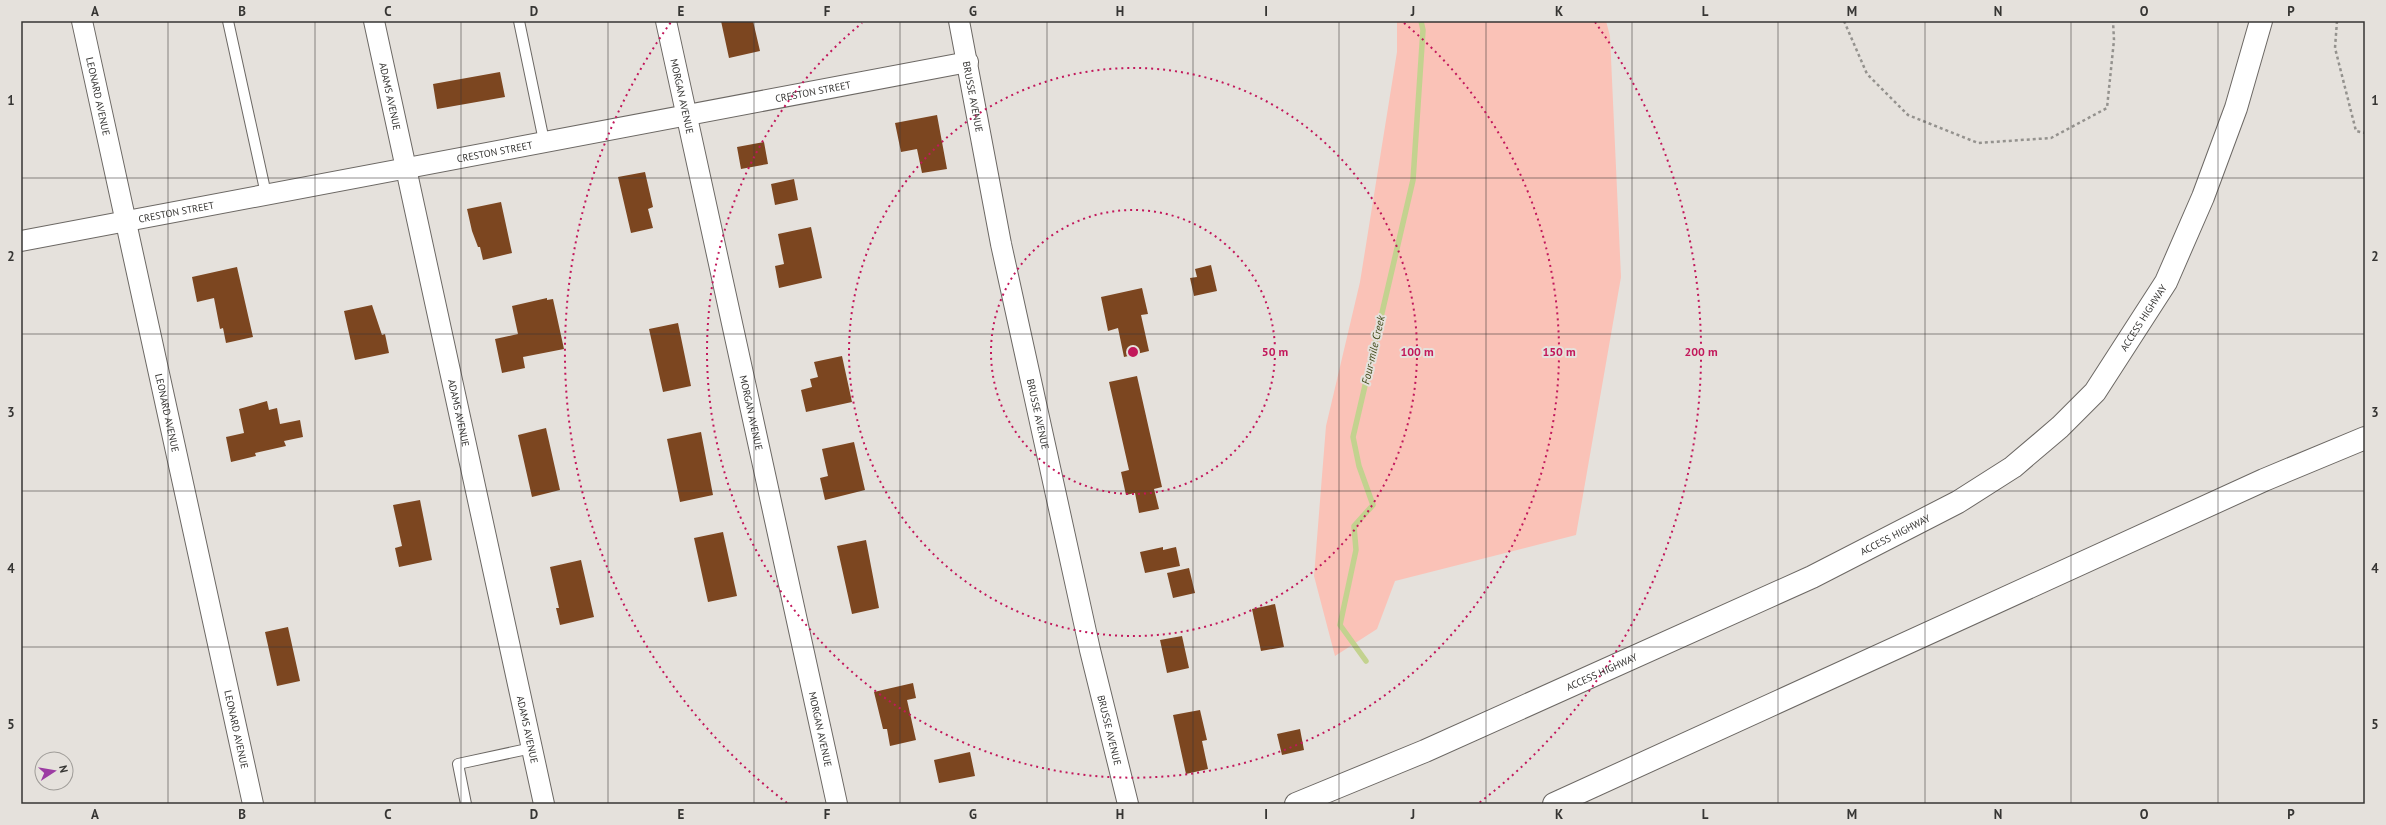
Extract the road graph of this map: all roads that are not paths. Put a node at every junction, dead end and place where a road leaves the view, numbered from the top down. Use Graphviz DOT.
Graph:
graph roads {
  1 [pos="82,21"];
  2 [pos="228,21"];
  3 [pos="374,21"];
  4 [pos="519,21"];
  5 [pos="666,21"];
  6 [pos="959,21"];
  7 [pos="2261,21"];
  8 [pos="968,62"];
  9 [pos="686,114"];
  10 [pos="544,141"];
  11 [pos="406,167"];
  12 [pos="266,194"];
  13 [pos="125,221"];
  14 [pos="21,241"];
  15 [pos="2365,427"];
  16 [pos="2365,438"];
  17 [pos="2264,480"];
  18 [pos="532,748"];
  19 [pos="253,804"];
  20 [pos="466,804"];
  21 [pos="544,804"];
  22 [pos="837,804"];
  23 [pos="1128,804"];
  24 [pos="1296,804"];
  25 [pos="1554,804"];
  1 -- 13 [label="street, LEONARD AVENUE"];
  2 -- 12 [label="lane"];
  3 -- 11 [label="street, ADAMS AVENUE"];
  4 -- 10 [label="lane"];
  5 -- 9 [label="street, MORGAN AVENUE"];
  6 -- 8 [label="street, BRUSSE AVENUE"];
  7 -- 24 [label="main road, ACCESS HIGHWAY"];
  8 -- 9 [label="street, CRESTON STREET"];
  8 -- 23 [label="street, BRUSSE AVENUE"];
  9 -- 10 [label="street, CRESTON STREET"];
  9 -- 22 [label="street, MORGAN AVENUE"];
  10 -- 11 [label="street, CRESTON STREET"];
  11 -- 12 [label="street, CRESTON STREET"];
  11 -- 18 [label="street, ADAMS AVENUE"];
  12 -- 13 [label="street, CRESTON STREET"];
  13 -- 14 [label="street, CRESTON STREET"];
  13 -- 19 [label="street, LEONARD AVENUE"];
  15 -- 17 [label="main road"];
  16 -- 17 [label="main road"];
  17 -- 25 [label="main road"];
  18 -- 20 [label="lane"];
  18 -- 21 [label="street, ADAMS AVENUE"];
}
